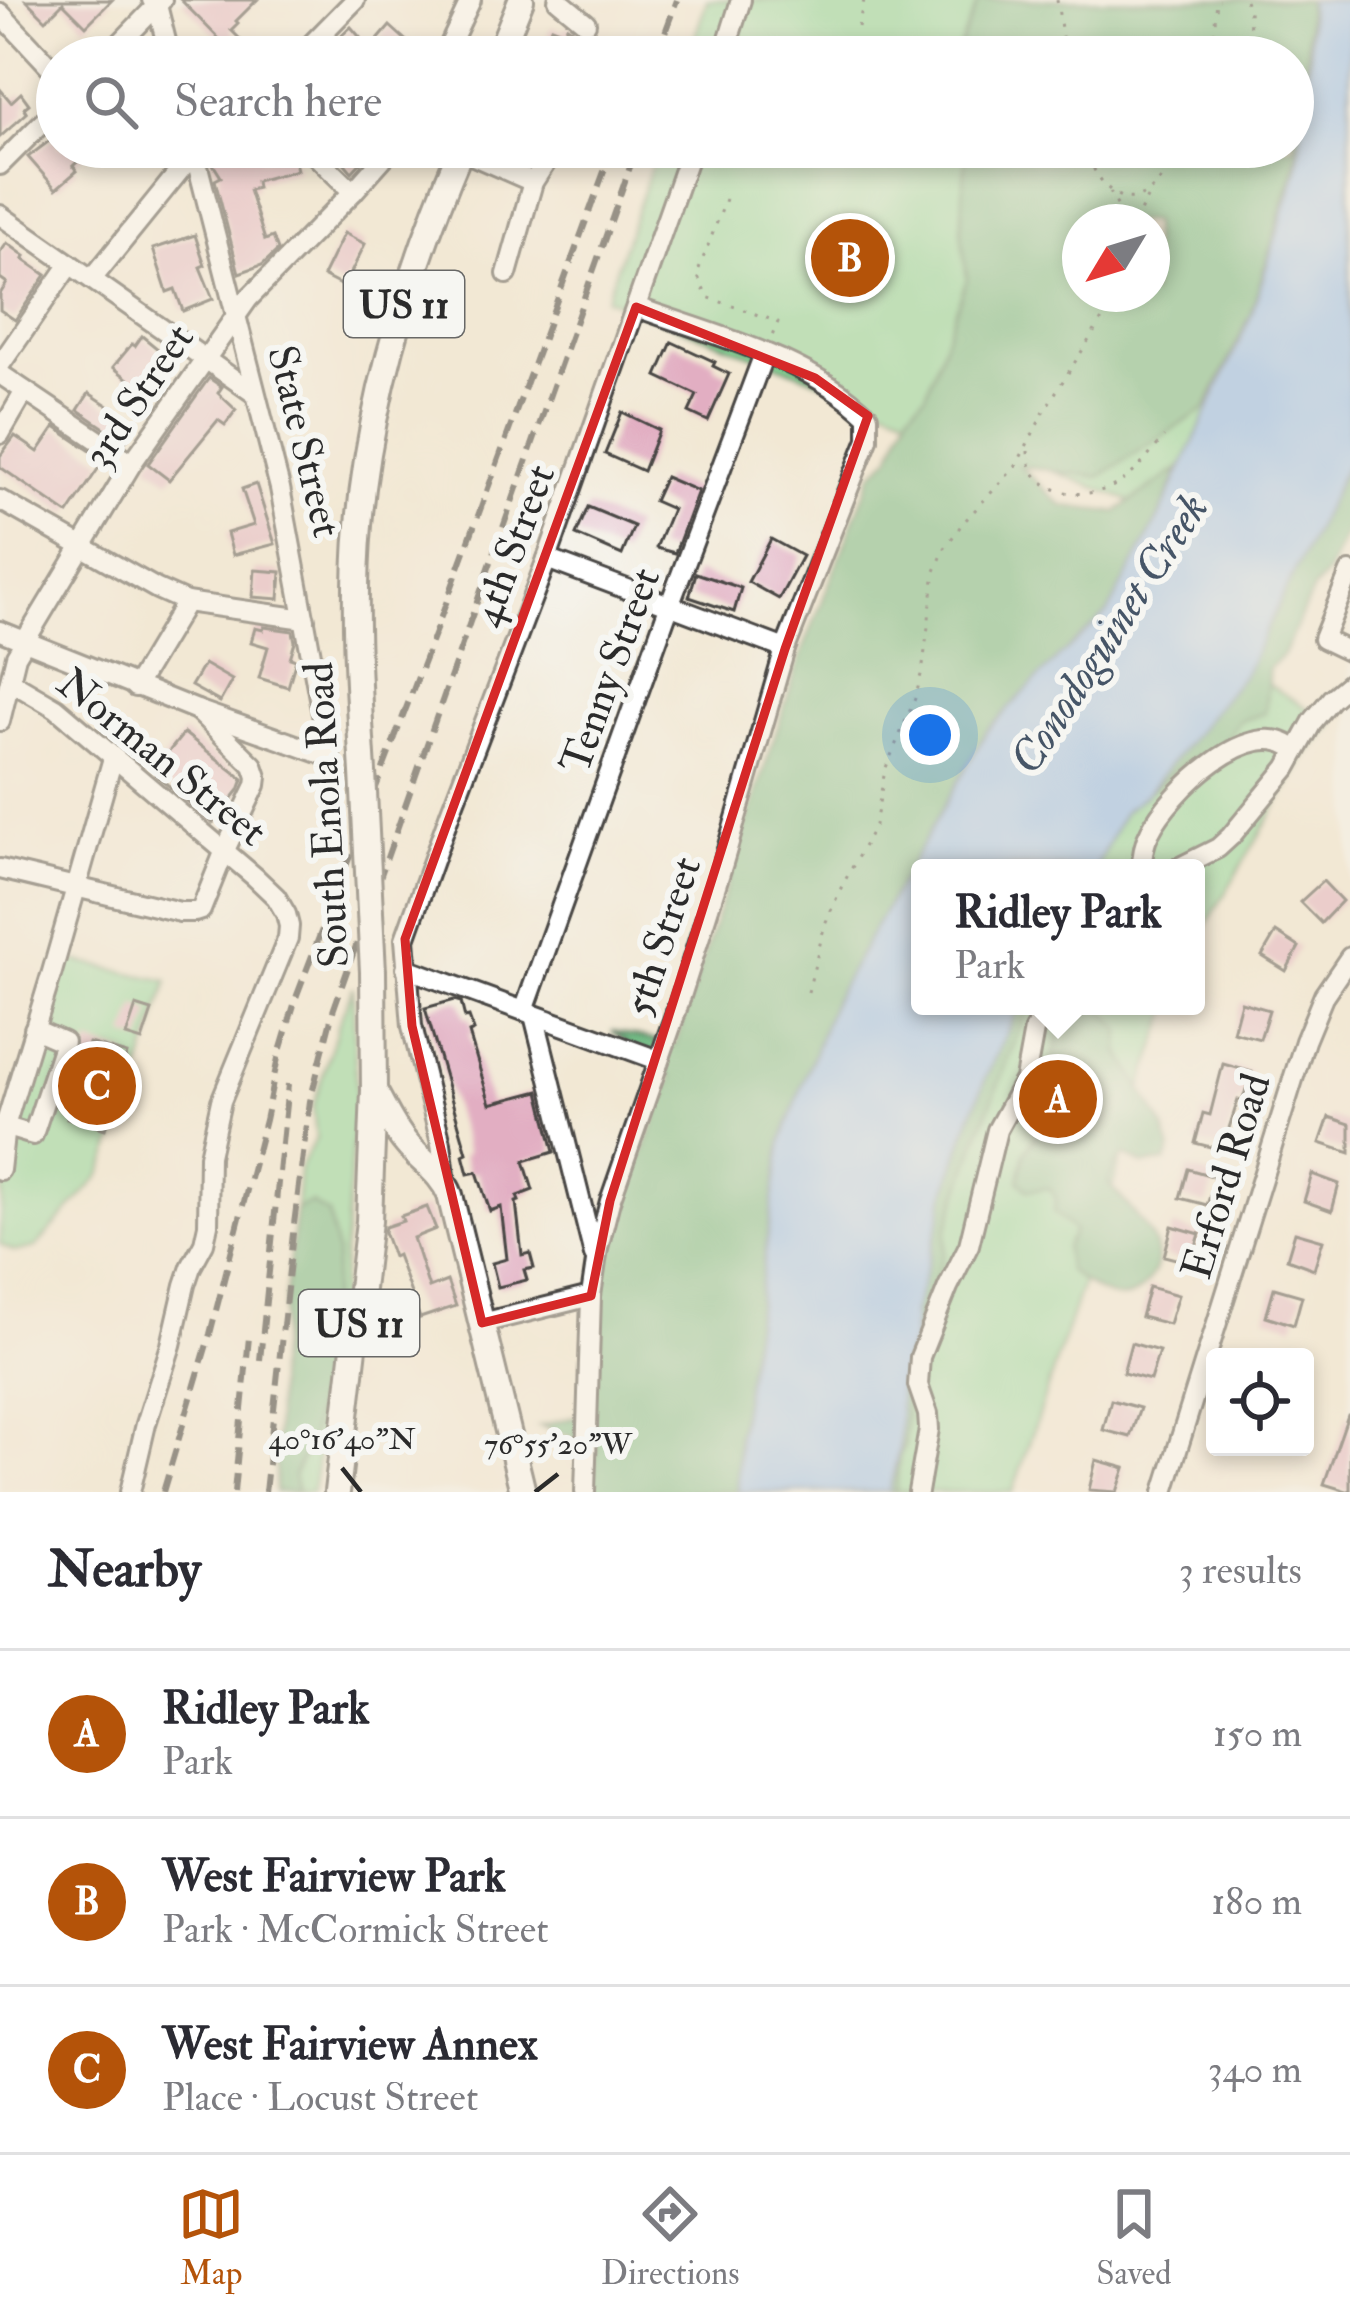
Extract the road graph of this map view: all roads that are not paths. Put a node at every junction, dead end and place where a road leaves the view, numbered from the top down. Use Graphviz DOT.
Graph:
graph roads {
  1 [pos="355,0"];
  2 [pos="471,0"];
  3 [pos="532,0"];
  4 [pos="558,0"];
  5 [pos="741,0"];
  6 [pos="157,2"];
  7 [pos="517,10"];
  8 [pos="0,13"];
  9 [pos="586,23"];
  10 [pos="126,36"];
  11 [pos="165,36"];
  12 [pos="320,36"];
  13 [pos="453,36"];
  14 [pos="730,36"];
  15 [pos="36,52"];
  16 [pos="36,129"];
  17 [pos="0,165"];
  18 [pos="180,168"];
  19 [pos="198,168"];
  20 [pos="329,168"];
  21 [pos="374,168"];
  22 [pos="452,168"];
  23 [pos="503,168"];
  24 [pos="542,168"];
  25 [pos="685,168"];
  26 [pos="533,182"];
  27 [pos="353,192"];
  28 [pos="0,215"];
  29 [pos="70,264"];
  30 [pos="506,274"];
  31 [pos="92,279"];
  32 [pos="636,307"];
  33 [pos="235,315"];
  34 [pos="764,354"];
  35 [pos="205,358"];
  36 [pos="0,370"];
  37 [pos="25,391"];
  38 [pos="255,394"];
  39 [pos="0,434"];
  40 [pos="132,463"];
  41 [pos="0,500"];
  42 [pos="81,546"];
  43 [pos="548,559"];
  44 [pos="1350,572"];
  45 [pos="186,602"];
  46 [pos="670,604"];
  47 [pos="304,619"];
  48 [pos="0,631"];
  49 [pos="26,640"];
  50 [pos="785,649"];
  51 [pos="1350,652"];
  52 [pos="10,681"];
  53 [pos="1350,683"];
  54 [pos="135,687"];
  55 [pos="196,710"];
  56 [pos="0,721"];
  57 [pos="1296,751"];
  58 [pos="112,758"];
  59 [pos="225,850"];
  60 [pos="1142,859"];
  61 [pos="1196,859"];
  62 [pos="0,868"];
  63 [pos="76,886"];
  64 [pos="1350,957"];
  65 [pos="406,968"];
  66 [pos="529,1013"];
  67 [pos="1043,1015"];
  68 [pos="34,1029"];
  69 [pos="658,1060"];
  70 [pos="374,1090"];
  71 [pos="2,1125"];
  72 [pos="373,1152"];
  73 [pos="0,1170"];
  74 [pos="438,1176"];
  75 [pos="595,1260"];
  76 [pos="591,1296"];
  77 [pos="482,1323"];
  78 [pos="130,1492"];
  79 [pos="337,1492"];
  80 [pos="523,1492"];
  81 [pos="585,1492"];
  82 [pos="918,1492"];
  83 [pos="1163,1492"];
  1 -- 12 [label="street"];
  2 -- 13 [label="street"];
  3 -- 7 [label="main road"];
  4 -- 9 [label="street"];
  5 -- 14 [label="street"];
  6 -- 10 [label="street"];
  6 -- 11 [label="street"];
  8 -- 15 [label="street"];
  16 -- 17 [label="street"];
  18 -- 31 [label="street"];
  19 -- 33 [label="street, State Street"];
  20 -- 27 [label="street"];
  21 -- 27 [label="street, 3rd Street"];
  22 -- 70 [label="main road, South Enola Road / US 11, bridge"];
  23 -- 26 [label="street"];
  24 -- 26 [label="street"];
  25 -- 32 [label="street, 4th Street"];
  26 -- 30 [label="street"];
  27 -- 33 [label="street, 3rd Street"];
  28 -- 29 [label="street"];
  29 -- 31 [label="street"];
  29 -- 36 [label="street"];
  31 -- 35 [label="street"];
  32 -- 34 [label="street"];
  32 -- 43 [label="street, 4th Street"];
  33 -- 35 [label="street, 3rd Street"];
  33 -- 38 [label="street, State Street"];
  34 -- 46 [label="street, Tenny Street"];
  34 -- 50 [label="street, 5th Street"];
  35 -- 38 [label="street"];
  35 -- 40 [label="street, 3rd Street"];
  36 -- 37 [label="street"];
  37 -- 39 [label="street"];
  37 -- 40 [label="street"];
  38 -- 47 [label="street, State Street"];
  40 -- 42 [label="street, 3rd Street"];
  41 -- 42 [label="street"];
  42 -- 45 [label="street"];
  42 -- 49 [label="street, 3rd Street"];
  43 -- 46 [label="street"];
  43 -- 65 [label="street, 4th Street"];
  44 -- 51 [label="street"];
  45 -- 47 [label="street"];
  45 -- 54 [label="street"];
  46 -- 50 [label="street"];
  46 -- 66 [label="street, Tenny Street"];
  47 -- 55 [label="street, State Street"];
  48 -- 49 [label="street"];
  49 -- 52 [label="street, 3rd Street"];
  49 -- 54 [label="street"];
  50 -- 69 [label="street, 5th Street"];
  52 -- 56 [label="street, 3rd Street"];
  52 -- 58 [label="street, Norman Street"];
  53 -- 57 [label="street"];
  54 -- 55 [label="street"];
  55 -- 59 [label="street"];
  57 -- 60 [label="street"];
  57 -- 61 [label="street"];
  58 -- 59 [label="street, Norman Street"];
  58 -- 63 [label="street"];
  59 -- 63 [label="street"];
  59 -- 78 [label="street, Norman Street"];
  62 -- 63 [label="street"];
  63 -- 68 [label="street"];
  64 -- 83 [label="street, Erford Road"];
  65 -- 66 [label="street"];
  65 -- 74 [label="street"];
  66 -- 69 [label="street"];
  66 -- 75 [label="street"];
  67 -- 82 [label="street"];
  68 -- 71 [label="street"];
  68 -- 71 [label="street"];
  69 -- 75 [label="street, 5th Street"];
  70 -- 72 [label="main road, South Enola Road / US 11"];
  70 -- 74 [label="main road"];
  71 -- 73 [label="street"];
  72 -- 74 [label="main road"];
  72 -- 79 [label="main road, South Enola Road / US 11"];
  74 -- 77 [label="main road"];
  75 -- 76 [label="street, 5th Street"];
  76 -- 77 [label="street"];
  76 -- 81 [label="street, 5th Street"];
  77 -- 80 [label="main road"];
}
